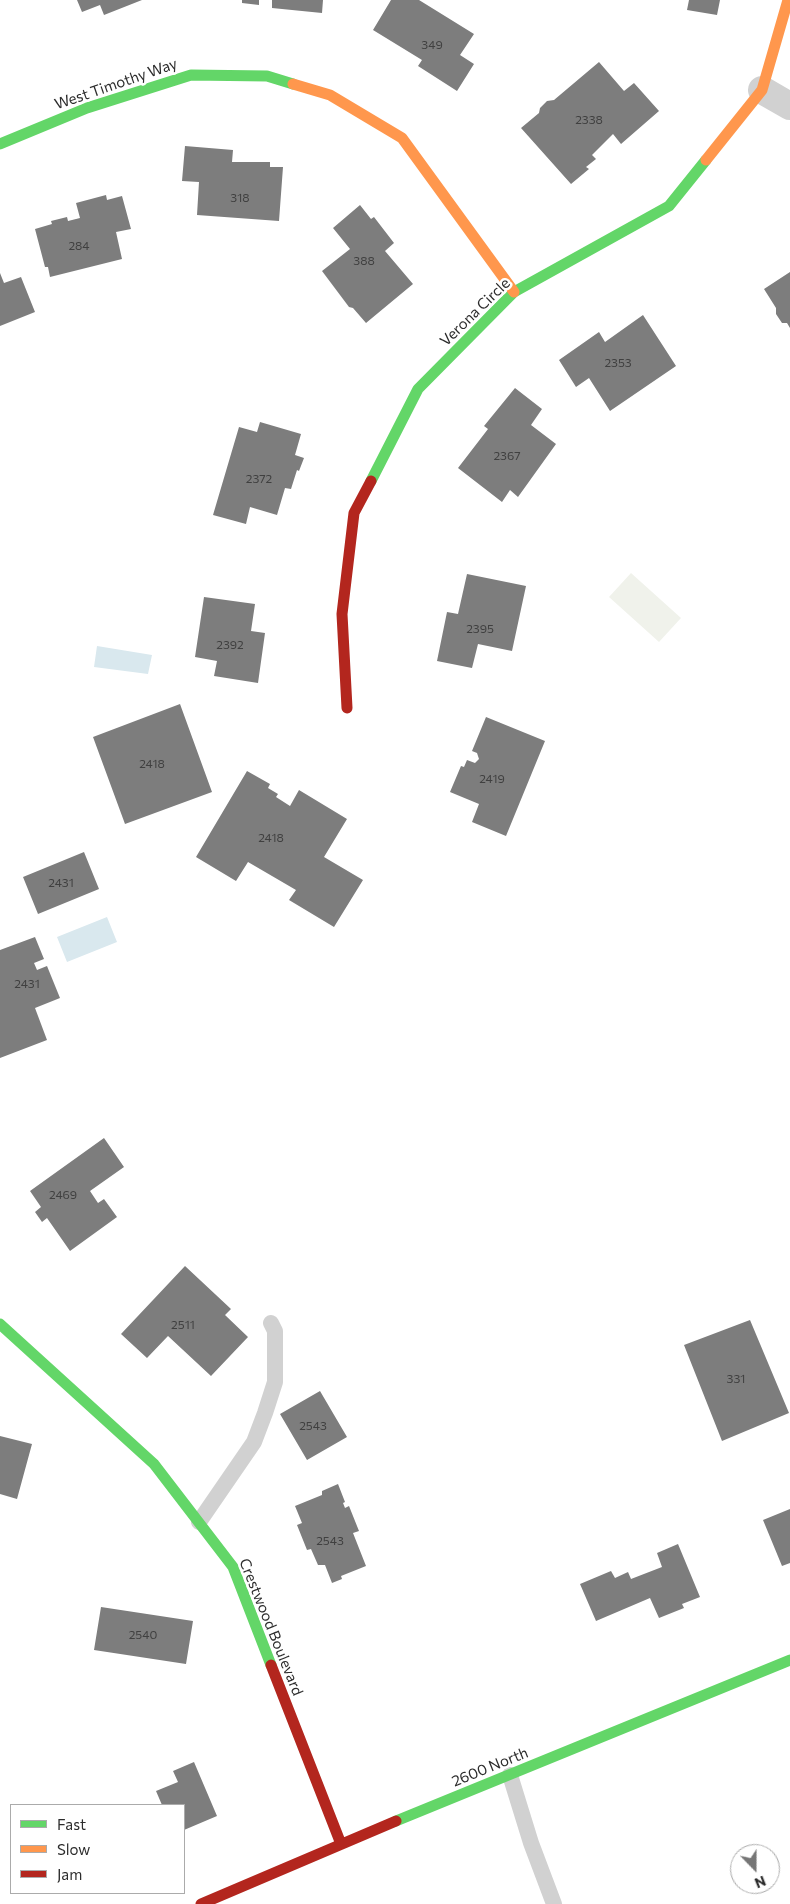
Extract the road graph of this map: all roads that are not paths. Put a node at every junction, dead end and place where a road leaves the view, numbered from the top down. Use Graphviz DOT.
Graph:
graph roads {
  1 [pos="788,0"];
  2 [pos="762,90"];
  3 [pos="790,106"];
  4 [pos="0,144"];
  5 [pos="514,292"];
  6 [pos="347,708"];
  7 [pos="271,1323"];
  8 [pos="0,1324"];
  9 [pos="199,1522"];
  10 [pos="790,1660"];
  11 [pos="510,1775"];
  12 [pos="341,1844"];
  13 [pos="201,1904"];
  14 [pos="554,1904"];
  1 -- 2 [label="street, Verona Circle"];
  2 -- 3 [label="street"];
  2 -- 5 [label="street, Verona Circle"];
  4 -- 5 [label="street, West Timothy Way"];
  5 -- 6 [label="street, Verona Circle"];
  7 -- 9 [label="lane"];
  8 -- 9 [label="street, Crestwood Boulevard"];
  9 -- 12 [label="street, Crestwood Boulevard"];
  10 -- 11 [label="street, 2600 North"];
  11 -- 12 [label="street, 2600 North"];
  11 -- 14 [label="lane"];
  12 -- 13 [label="street, 2600 North"];
}
